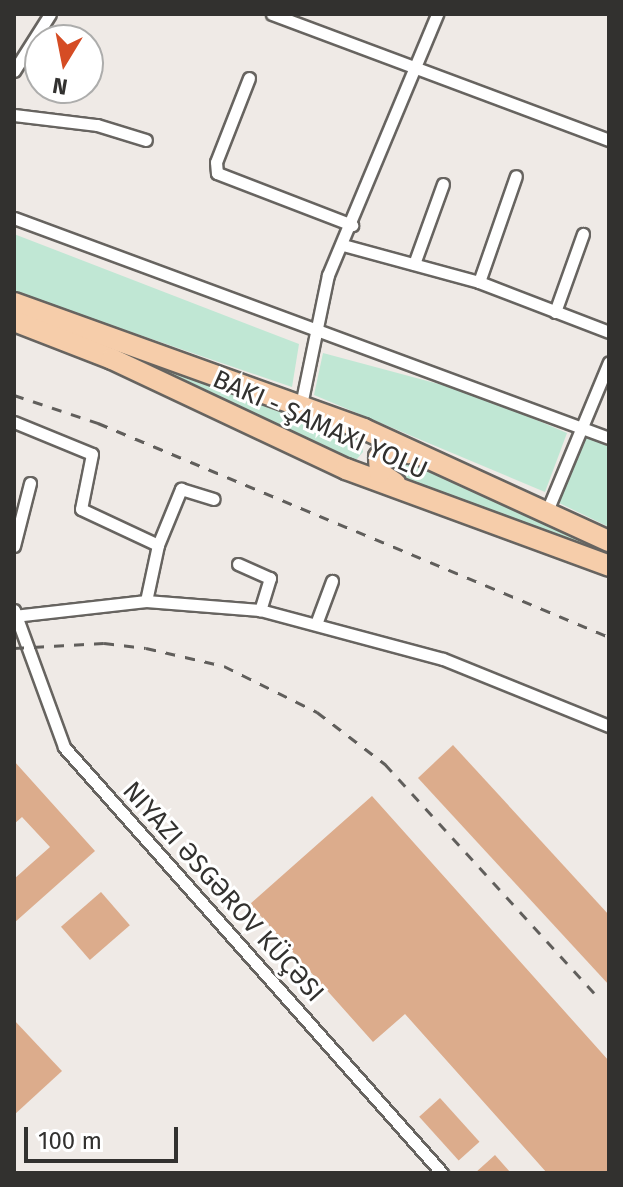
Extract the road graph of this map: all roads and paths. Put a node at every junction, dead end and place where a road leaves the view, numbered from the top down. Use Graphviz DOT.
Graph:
graph roads {
  1 [pos="50,14"];
  2 [pos="272,14"];
  3 [pos="437,14"];
  4 [pos="415,68"];
  5 [pos="14,71"];
  6 [pos="249,78"];
  7 [pos="14,115"];
  8 [pos="146,140"];
  9 [pos="609,140"];
  10 [pos="516,176"];
  11 [pos="443,184"];
  12 [pos="14,218"];
  13 [pos="352,225"];
  14 [pos="583,234"];
  15 [pos="343,245"];
  16 [pos="414,264"];
  17 [pos="479,282"];
  18 [pos="14,303"];
  19 [pos="555,312"];
  20 [pos="14,321"];
  21 [pos="314,332"];
  22 [pos="609,332"];
  23 [pos="609,362"];
  24 [pos="309,408"];
  25 [pos="14,422"];
  26 [pos="581,428"];
  27 [pos="609,438"];
  28 [pos="303,449"];
  29 [pos="461,471"];
  30 [pos="30,483"];
  31 [pos="213,499"];
  32 [pos="443,506"];
  33 [pos="547,511"];
  34 [pos="609,541"];
  35 [pos="158,545"];
  36 [pos="14,546"];
  37 [pos="238,564"];
  38 [pos="609,566"];
  39 [pos="332,581"];
  40 [pos="146,601"];
  41 [pos="260,610"];
  42 [pos="15,614"];
  43 [pos="316,624"];
  44 [pos="609,726"];
  45 [pos="442,1173"];
  1 -- 5 [label="street"];
  2 -- 4 [label="street"];
  3 -- 4 [label="street"];
  4 -- 9 [label="street"];
  4 -- 13 [label="street"];
  6 -- 13 [label="street"];
  7 -- 8 [label="street"];
  10 -- 17 [label="street"];
  11 -- 16 [label="street"];
  12 -- 21 [label="street"];
  13 -- 15 [label="street"];
  14 -- 19 [label="street"];
  15 -- 16 [label="street"];
  15 -- 21 [label="street"];
  16 -- 17 [label="street"];
  17 -- 19 [label="street"];
  18 -- 24 [label="highway"];
  19 -- 22 [label="street"];
  20 -- 28 [label="highway"];
  21 -- 24 [label="street"];
  21 -- 26 [label="street"];
  23 -- 26 [label="street"];
  24 -- 28 [label="highway"];
  24 -- 29 [label="highway"];
  25 -- 35 [label="street"];
  26 -- 27 [label="street"];
  26 -- 33 [label="street"];
  28 -- 32 [label="highway"];
  29 -- 32 [label="highway"];
  29 -- 33 [label="highway"];
  30 -- 36 [label="street"];
  31 -- 35 [label="street"];
  32 -- 38 [label="highway"];
  33 -- 34 [label="highway"];
  35 -- 40 [label="street"];
  37 -- 41 [label="street"];
  39 -- 43 [label="street"];
  40 -- 41 [label="street"];
  40 -- 42 [label="street"];
  41 -- 43 [label="street"];
  42 -- 45 [label="street, NIYAZI ƏSGƏROV KÜÇƏSI"];
  43 -- 44 [label="street"];
}
